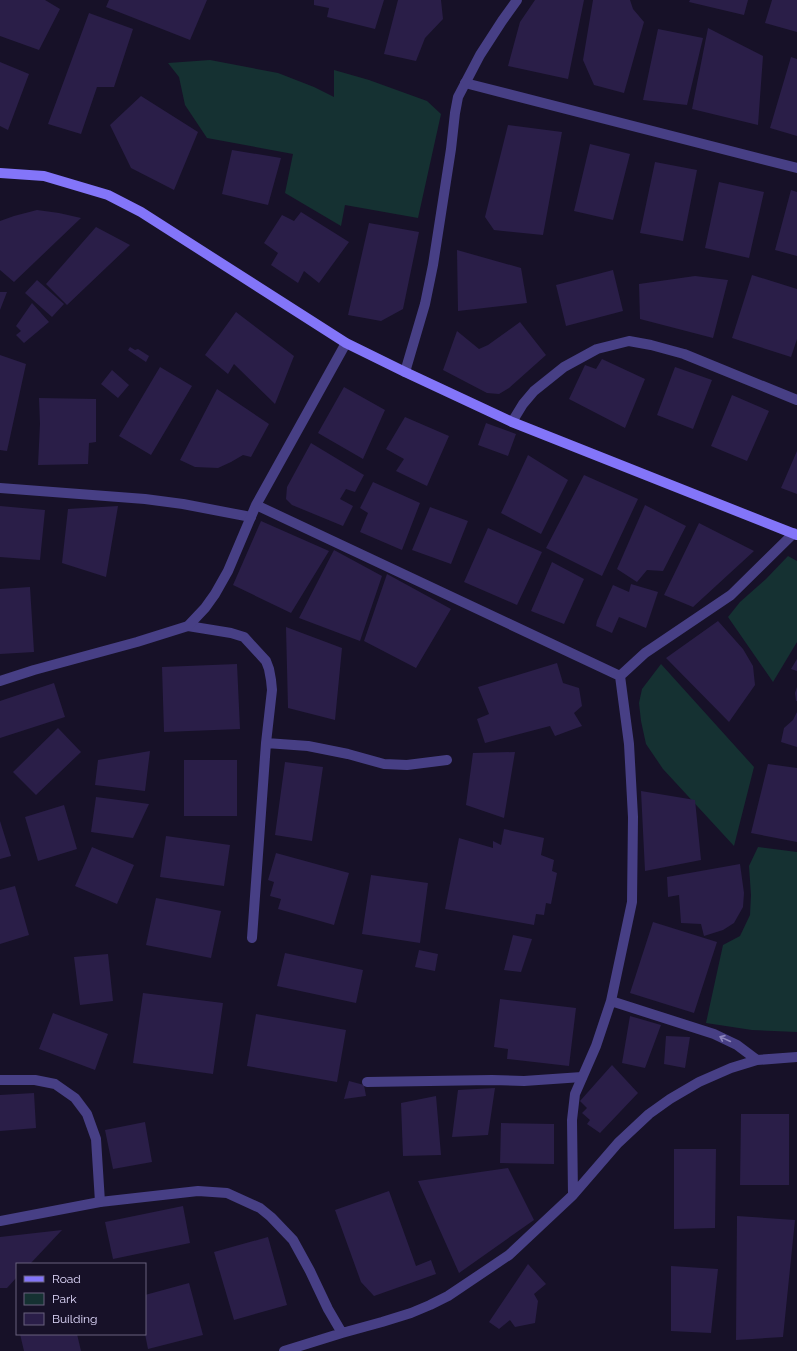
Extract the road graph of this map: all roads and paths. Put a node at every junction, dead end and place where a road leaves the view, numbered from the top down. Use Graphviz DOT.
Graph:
graph roads {
  1 [pos="517,0"];
  2 [pos="465,83"];
  3 [pos="797,168"];
  4 [pos="0,173"];
  5 [pos="346,343"];
  6 [pos="405,372"];
  7 [pos="797,400"];
  8 [pos="512,422"];
  9 [pos="0,488"];
  10 [pos="256,505"];
  11 [pos="251,517"];
  12 [pos="796,534"];
  13 [pos="188,626"];
  14 [pos="620,676"];
  15 [pos="0,681"];
  16 [pos="266,743"];
  17 [pos="448,760"];
  18 [pos="252,938"];
  19 [pos="611,1001"];
  20 [pos="797,1057"];
  21 [pos="757,1060"];
  22 [pos="582,1077"];
  23 [pos="0,1080"];
  24 [pos="367,1082"];
  25 [pos="573,1195"];
  26 [pos="100,1202"];
  27 [pos="0,1221"];
  28 [pos="342,1332"];
  29 [pos="284,1351"];
  1 -- 2 [label="street"];
  2 -- 3 [label="street"];
  2 -- 6 [label="street"];
  4 -- 5 [label="main road"];
  5 -- 6 [label="main road"];
  5 -- 10 [label="street"];
  6 -- 8 [label="main road"];
  7 -- 8 [label="street"];
  8 -- 12 [label="main road"];
  9 -- 11 [label="street"];
  10 -- 11 [label="street"];
  10 -- 14 [label="street"];
  11 -- 13 [label="street"];
  12 -- 14 [label="street"];
  13 -- 15 [label="street"];
  13 -- 16 [label="street"];
  14 -- 19 [label="street"];
  16 -- 17 [label="street"];
  16 -- 18 [label="street"];
  21 -- 19 [label="street, one-way"];
  19 -- 22 [label="street"];
  20 -- 21 [label="street"];
  21 -- 25 [label="street"];
  22 -- 24 [label="street"];
  22 -- 25 [label="street"];
  23 -- 26 [label="street"];
  25 -- 28 [label="street"];
  26 -- 27 [label="street"];
  26 -- 28 [label="street"];
  28 -- 29 [label="street"];
}
